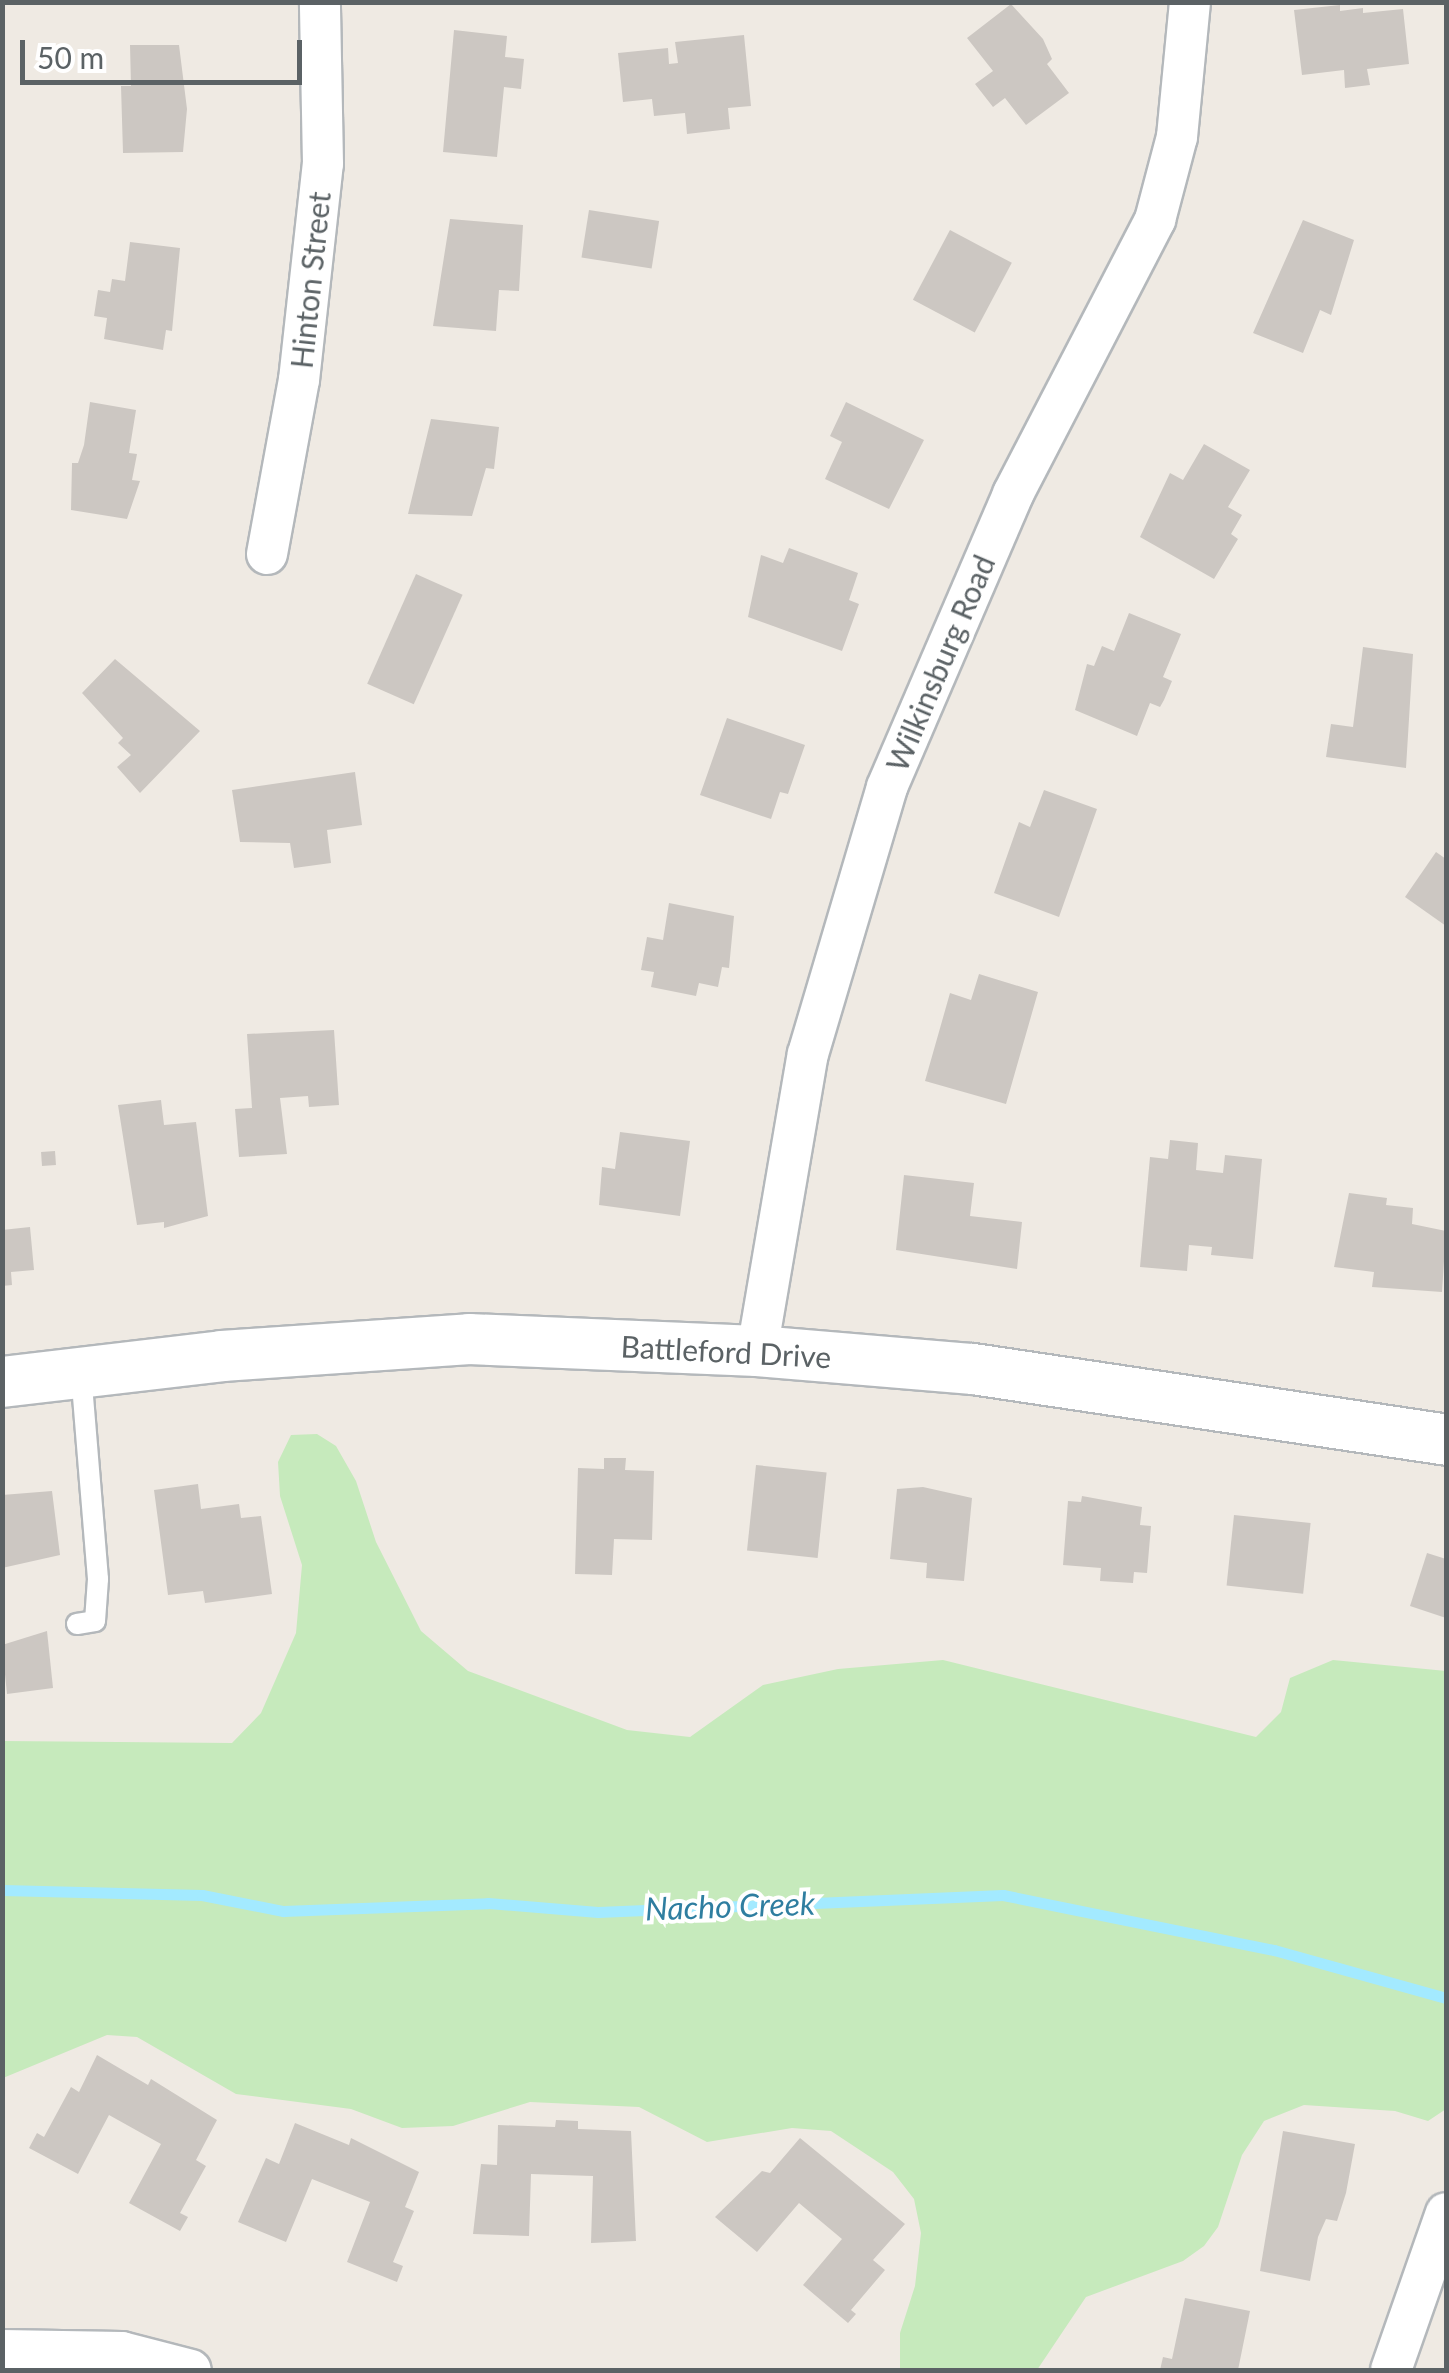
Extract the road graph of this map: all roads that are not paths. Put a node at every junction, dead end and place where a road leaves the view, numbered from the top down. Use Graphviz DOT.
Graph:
graph roads {
  1 [pos="320,2"];
  2 [pos="1190,2"];
  3 [pos="267,554"];
  4 [pos="757,1350"];
  5 [pos="81,1373"];
  6 [pos="2,1382"];
  7 [pos="1446,1440"];
  8 [pos="76,1624"];
  9 [pos="1446,2214"];
  10 [pos="2,2350"];
  11 [pos="191,2370"];
  12 [pos="1391,2370"];
  1 -- 3 [label="street, Hinton Street"];
  2 -- 4 [label="street, Wilkinsburg Road"];
  4 -- 5 [label="street, Battleford Drive"];
  4 -- 7 [label="street, Battleford Drive"];
  5 -- 6 [label="street, Battleford Drive"];
  5 -- 8 [label="lane"];
  9 -- 12 [label="street"];
  10 -- 11 [label="street"];
}
